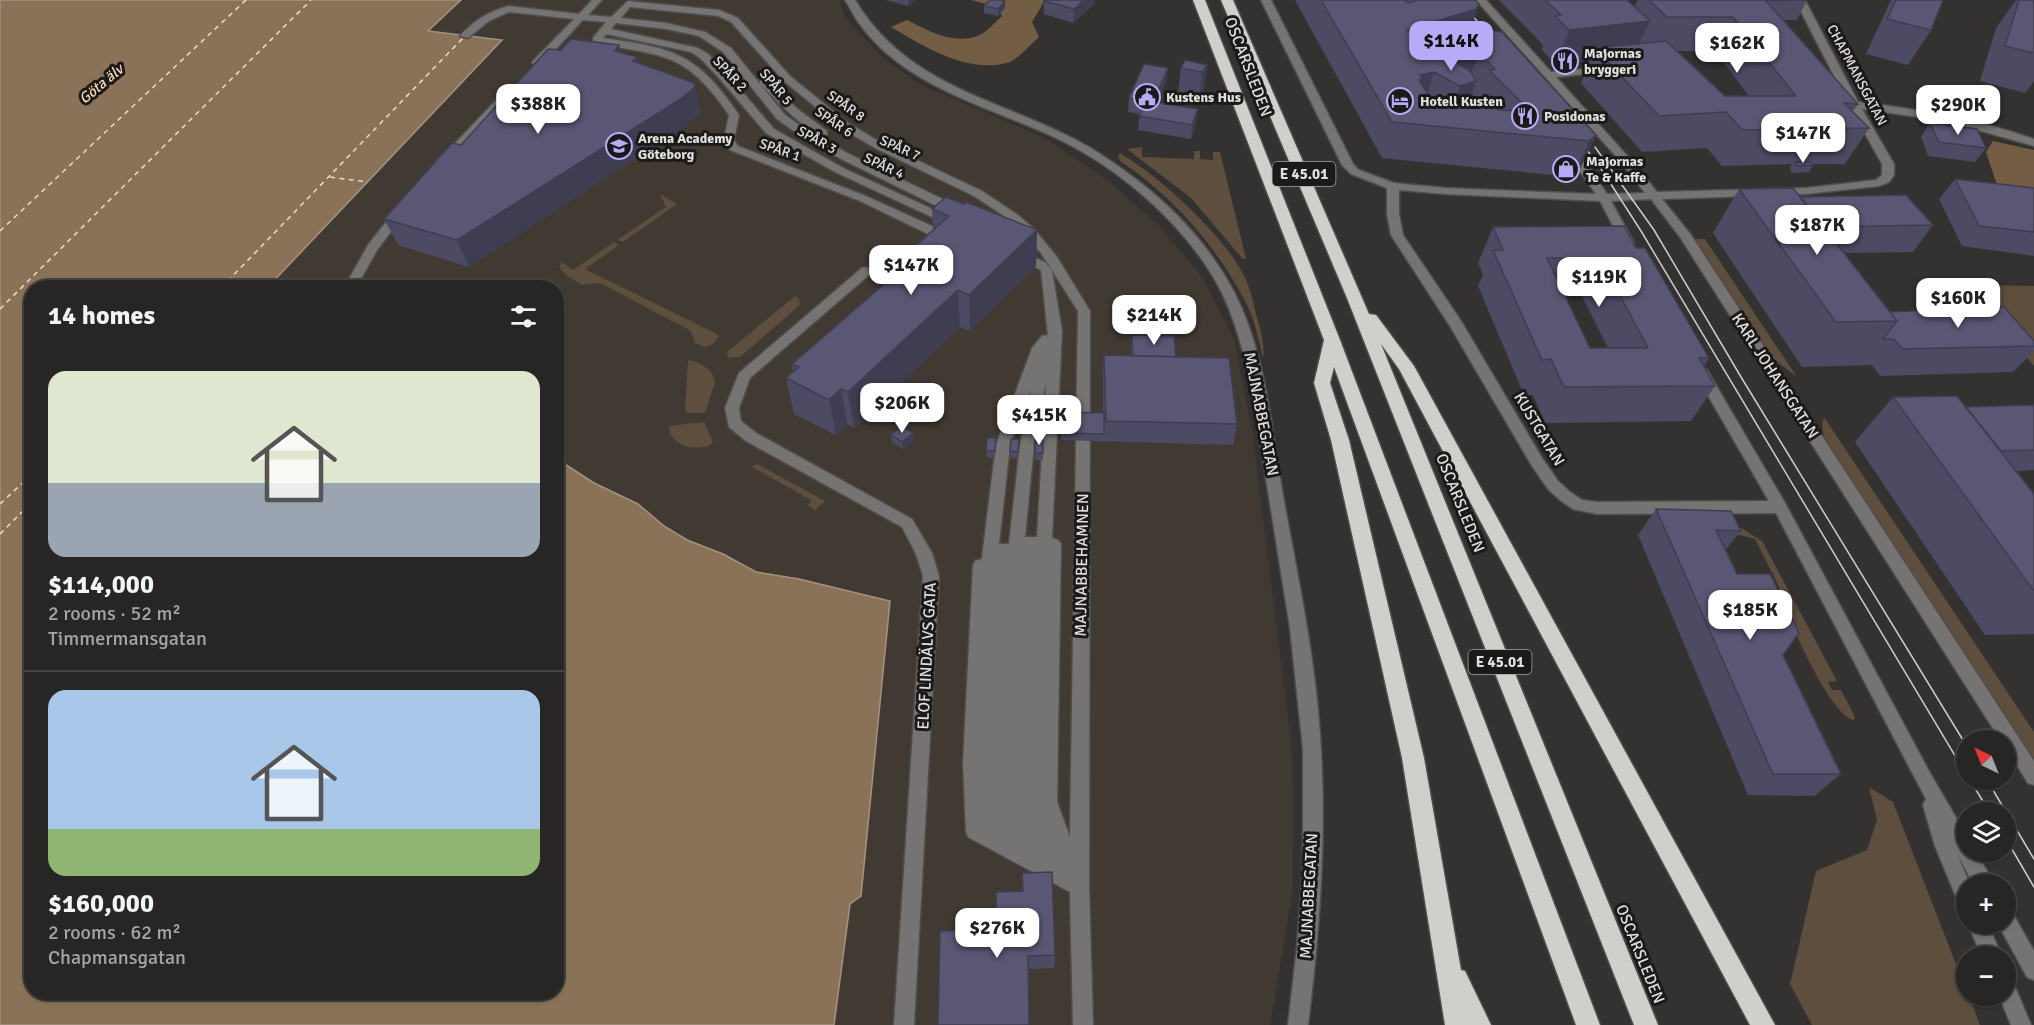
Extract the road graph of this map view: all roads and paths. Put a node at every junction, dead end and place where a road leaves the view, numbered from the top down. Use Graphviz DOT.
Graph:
graph roads {
  1 [pos="597,0"];
  2 [pos="850,0"];
  3 [pos="1199,0"];
  4 [pos="1227,0"];
  5 [pos="1266,0"];
  6 [pos="1481,0"];
  7 [pos="1800,0"];
  8 [pos="581,16"];
  9 [pos="612,22"];
  10 [pos="465,36"];
  11 [pos="1622,67"];
  12 [pos="526,75"];
  13 [pos="1548,75"];
  14 [pos="511,91"];
  15 [pos="1854,105"];
  16 [pos="1564,141"];
  17 [pos="2034,143"];
  18 [pos="438,167"];
  19 [pos="1394,186"];
  20 [pos="1655,196"];
  21 [pos="1604,198"];
  22 [pos="408,202"];
  23 [pos="966,208"];
  24 [pos="962,225"];
  25 [pos="1011,243"];
  26 [pos="1634,255"];
  27 [pos="1045,264"];
  28 [pos="866,271"];
  29 [pos="353,280"];
  30 [pos="1355,298"];
  31 [pos="1051,335"];
  32 [pos="1332,340"];
  33 [pos="1691,356"];
  34 [pos="1780,507"];
  35 [pos="1017,546"];
  36 [pos="2034,777"];
  37 [pos="1924,779"];
  38 [pos="1956,874"];
  39 [pos="1979,874"];
  40 [pos="1078,887"];
  41 [pos="2013,934"];
  42 [pos="1449,967"];
  43 [pos="2034,970"];
  44 [pos="2013,1006"];
  45 [pos="904,1025"];
  46 [pos="1083,1025"];
  47 [pos="1298,1025"];
  48 [pos="1457,1025"];
  49 [pos="1479,1025"];
  50 [pos="1588,1025"];
  51 [pos="1646,1025"];
  52 [pos="1763,1025"];
  53 [pos="2021,1025"];
  1 -- 8 [label="street"];
  2 -- 47 [label="street, MAJNABBEGATAN"];
  3 -- 32 [label="highway, OSCARSLEDEN / E 45.01"];
  4 -- 30 [label="highway, OSCARSLEDEN / E 45.01"];
  5 -- 19 [label="street"];
  6 -- 13 [label="street, KARL JOHANSGATAN"];
  7 -- 15 [label="street, CHAPMANSGATAN"];
  8 -- 9 [label="street"];
  8 -- 10 [label="street"];
  8 -- 12 [label="street"];
  9 -- 23 [label="street, SPÅR 6"];
  9 -- 24 [label="street, SPÅR 3"];
  9 -- 24 [label="street, SPÅR 5"];
  9 -- 24 [label="street, SPÅR 1"];
  9 -- 27 [label="street, SPÅR 7"];
  11 -- 13 [label="street"];
  13 -- 20 [label="street, KARL JOHANSGATAN"];
  14 -- 18 [label="street"];
  15 -- 17 [label="street"];
  15 -- 20 [label="street, CHAPMANSGATAN"];
  16 -- 21 [label="street"];
  19 -- 21 [label="street"];
  19 -- 34 [label="street, KUSTGATAN"];
  20 -- 21 [label="street"];
  20 -- 36 [label="street, KARL JOHANSGATAN"];
  21 -- 26 [label="street"];
  22 -- 29 [label="street"];
  25 -- 27 [label="street, MAJNABBEHAMNEN"];
  27 -- 31 [label="street, MAJNABBEHAMNEN"];
  27 -- 40 [label="street, MAJNABBEHAMNEN"];
  28 -- 45 [label="street, ELOF LINDÄLVS GATA"];
  30 -- 51 [label="highway, OSCARSLEDEN / E 45.01"];
  30 -- 52 [label="highway"];
  31 -- 35 [label="street, MAJNABBEHAMNEN"];
  31 -- 35 [label="street, MAJNABBEHAMNEN"];
  31 -- 35 [label="street, MAJNABBEHAMNEN"];
  32 -- 42 [label="highway"];
  32 -- 50 [label="highway, OSCARSLEDEN / E 45.01"];
  33 -- 34 [label="street"];
  34 -- 37 [label="street"];
  35 -- 40 [label="street, MAJNABBEHAMNEN"];
  35 -- 40 [label="street, MAJNABBEHAMNEN"];
  35 -- 40 [label="street, MAJNABBEHAMNEN"];
  37 -- 38 [label="street"];
  37 -- 39 [label="street"];
  40 -- 46 [label="street, MAJNABBEHAMNEN"];
  41 -- 43 [label="street"];
  42 -- 48 [label="highway"];
  42 -- 49 [label="highway"];
  44 -- 53 [label="street"];
}
